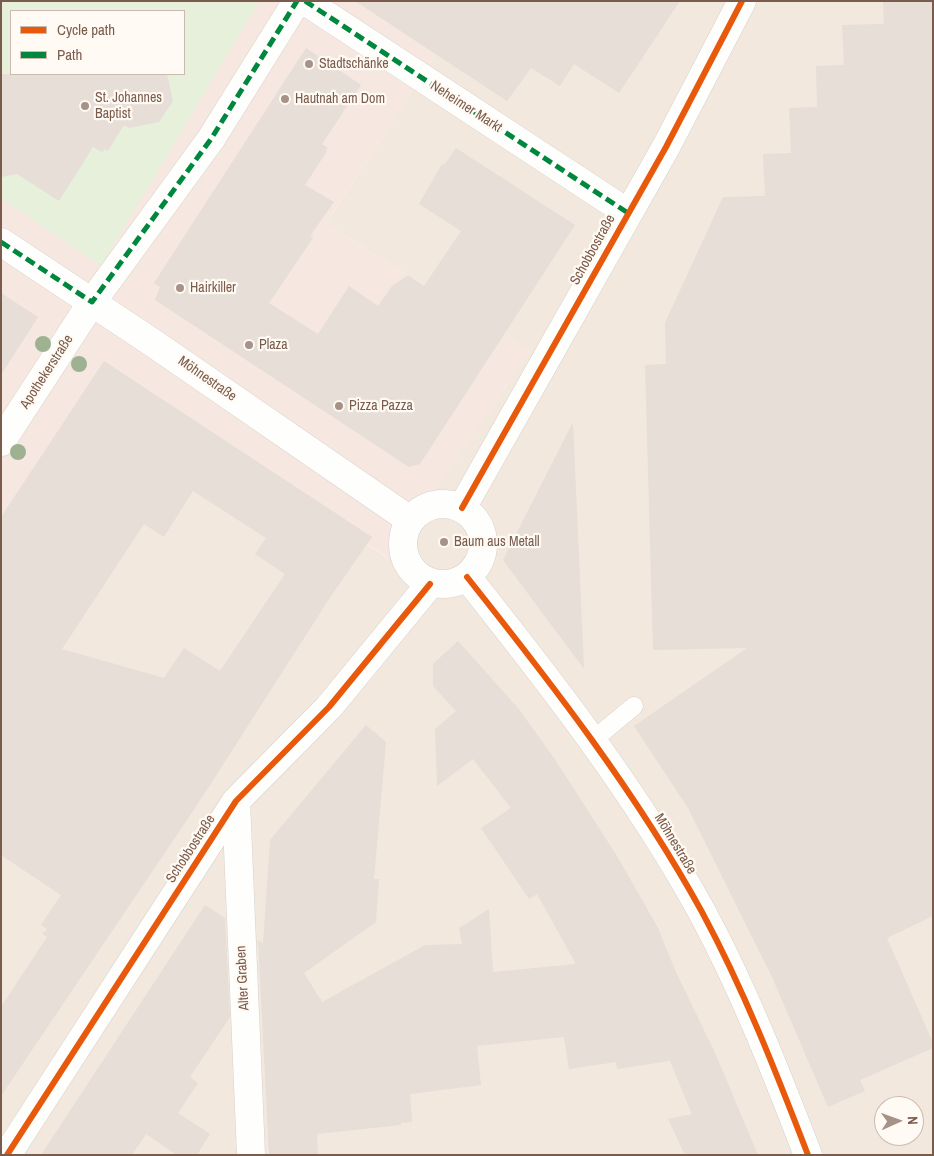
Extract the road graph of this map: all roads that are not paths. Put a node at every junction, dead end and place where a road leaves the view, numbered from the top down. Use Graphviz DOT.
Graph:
graph roads {
  1 [pos="297,1"];
  2 [pos="305,1"];
  3 [pos="742,1"];
  4 [pos="628,213"];
  5 [pos="1,242"];
  6 [pos="92,302"];
  7 [pos="1,442"];
  8 [pos="462,508"];
  9 [pos="410,520"];
  10 [pos="467,578"];
  11 [pos="430,584"];
  12 [pos="634,706"];
  13 [pos="593,740"];
  14 [pos="236,801"];
  15 [pos="7,1155"];
  16 [pos="251,1155"];
  17 [pos="808,1155"];
  1 -- 6 [label="street"];
  2 -- 4 [label="street, Neheimer Markt"];
  3 -- 4 [label="street, Schobbostraße"];
  4 -- 8 [label="street, Schobbostraße"];
  5 -- 6 [label="street, Möhnestraße"];
  6 -- 7 [label="street, Apothekerstraße"];
  6 -- 9 [label="street, Möhnestraße"];
  8 -- 9 [label="street"];
  8 -- 10 [label="street"];
  9 -- 11 [label="street"];
  10 -- 11 [label="street"];
  10 -- 13 [label="street, Möhnestraße"];
  11 -- 14 [label="street, Schobbostraße"];
  12 -- 13 [label="lane"];
  13 -- 17 [label="street, Möhnestraße"];
  14 -- 15 [label="street, Schobbostraße"];
  14 -- 16 [label="street, Alter Graben"];
}
